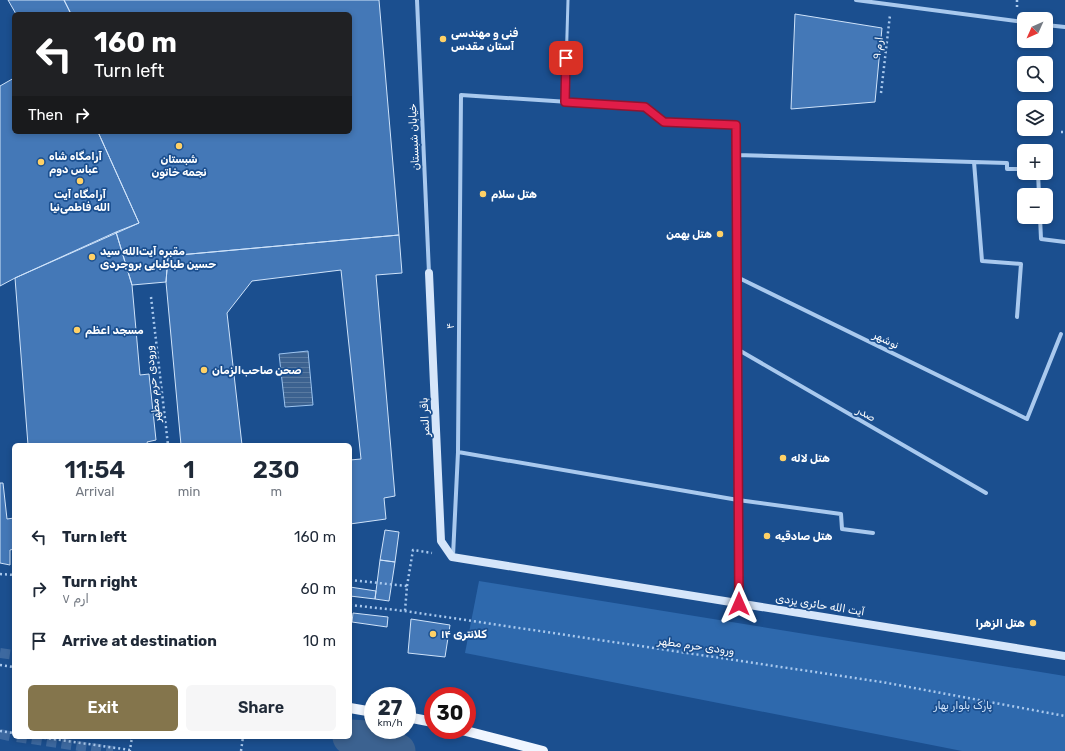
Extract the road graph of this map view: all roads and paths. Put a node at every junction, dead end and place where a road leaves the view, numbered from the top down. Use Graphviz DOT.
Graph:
graph roads {
  1 [pos="417,0"];
  2 [pos="568,0"];
  3 [pos="856,0"];
  4 [pos="891,5"];
  5 [pos="1017,21"];
  6 [pos="1053,26"];
  7 [pos="1065,27"];
  8 [pos="881,93"];
  9 [pos="565,102"];
  10 [pos="736,155"];
  11 [pos="974,162"];
  12 [pos="1017,169"];
  13 [pos="1040,224"];
  14 [pos="1065,242"];
  15 [pos="429,273"];
  16 [pos="737,277"];
  17 [pos="151,297"];
  18 [pos="1018,316"];
  19 [pos="1061,334"];
  20 [pos="737,349"];
  21 [pos="168,443"];
  22 [pos="458,452"];
  23 [pos="986,493"];
  24 [pos="738,500"];
  25 [pos="873,533"];
  26 [pos="452,557"];
  27 [pos="0,574"];
  28 [pos="12,576"];
  29 [pos="352,580"];
  30 [pos="407,586"];
  31 [pos="739,604"];
  32 [pos="352,605"];
  33 [pos="405,611"];
  34 [pos="1065,656"];
  35 [pos="0,665"];
  36 [pos="12,667"];
  37 [pos="352,708"];
  38 [pos="364,710"];
  39 [pos="1065,716"];
  40 [pos="0,731"];
  41 [pos="12,733"];
  42 [pos="476,734"];
  43 [pos="54,739"];
  44 [pos="132,739"];
  45 [pos="243,739"];
  46 [pos="241,751"];
  47 [pos="543,751"];
  1 -- 15 [label="street, خیابان شبستان"];
  2 -- 9 [label="lane"];
  3 -- 4 [label="street"];
  4 -- 5 [label="street"];
  4 -- 8 [label="path, ارم ۹"];
  6 -- 7 [label="street"];
  9 -- 10 [label="street"];
  9 -- 22 [label="street, ۴"];
  10 -- 11 [label="street"];
  10 -- 16 [label="street"];
  11 -- 12 [label="street"];
  11 -- 18 [label="street"];
  13 -- 14 [label="street"];
  15 -- 26 [label="main road, باقر النمر"];
  16 -- 19 [label="street, نوشهر"];
  16 -- 20 [label="street"];
  17 -- 21 [label="path, ورودی حرم مطهر"];
  20 -- 23 [label="street, صدر"];
  20 -- 24 [label="street"];
  22 -- 24 [label="street"];
  22 -- 26 [label="street, ۴"];
  24 -- 25 [label="street"];
  24 -- 31 [label="street"];
  26 -- 30 [label="path"];
  26 -- 31 [label="main road, آیت الله‌ حائری‌ یزدی"];
  27 -- 28 [label="path"];
  29 -- 30 [label="path"];
  30 -- 33 [label="path"];
  31 -- 34 [label="main road, آیت الله‌ حائری‌ یزدی"];
  32 -- 33 [label="path, ورودی حرم مطهر"];
  33 -- 39 [label="path, ورودی حرم مطهر"];
  35 -- 36 [label="path"];
  37 -- 38 [label="main road"];
  40 -- 41 [label="path"];
  42 -- 47 [label="main road"];
  43 -- 44 [label="path"];
  45 -- 46 [label="path"];
}
